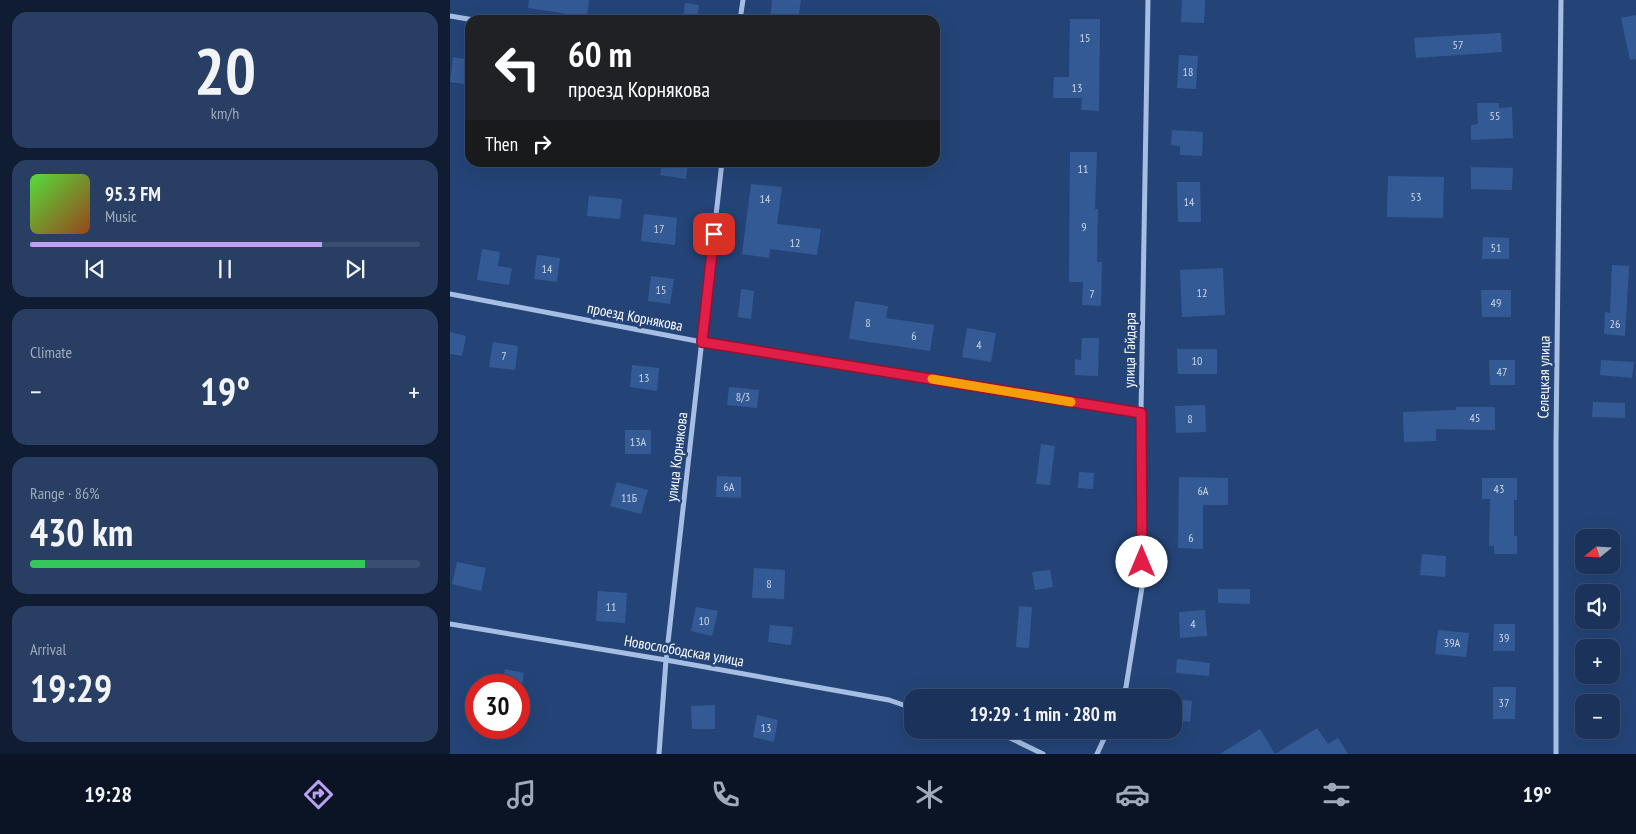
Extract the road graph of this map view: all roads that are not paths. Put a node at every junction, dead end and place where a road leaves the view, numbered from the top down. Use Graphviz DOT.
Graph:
graph roads {
  1 [pos="742,0"];
  2 [pos="1148,0"];
  3 [pos="1561,0"];
  4 [pos="740,15"];
  5 [pos="450,16"];
  6 [pos="465,18"];
  7 [pos="721,167"];
  8 [pos="450,294"];
  9 [pos="702,342"];
  10 [pos="1141,413"];
  11 [pos="450,624"];
  12 [pos="666,660"];
  13 [pos="1125,689"];
  14 [pos="904,705"];
  15 [pos="1012,739"];
  16 [pos="1104,739"];
  17 [pos="659,754"];
  18 [pos="1043,754"];
  19 [pos="1097,754"];
  20 [pos="1556,754"];
  1 -- 4 [label="street"];
  2 -- 10 [label="street, улица Гайдара"];
  3 -- 20 [label="street, Селецкая улица"];
  5 -- 6 [label="street"];
  7 -- 9 [label="street, улица Корнякова"];
  8 -- 9 [label="street, проезд Корнякова"];
  9 -- 10 [label="street, проезд Корнякова"];
  9 -- 12 [label="street, улица Корнякова"];
  10 -- 13 [label="street, улица Гайдара"];
  11 -- 12 [label="street, Новослободская улица"];
  12 -- 14 [label="street, Новослободская улица"];
  12 -- 17 [label="street, улица Корнякова"];
  15 -- 18 [label="street"];
  16 -- 19 [label="street"];
}
